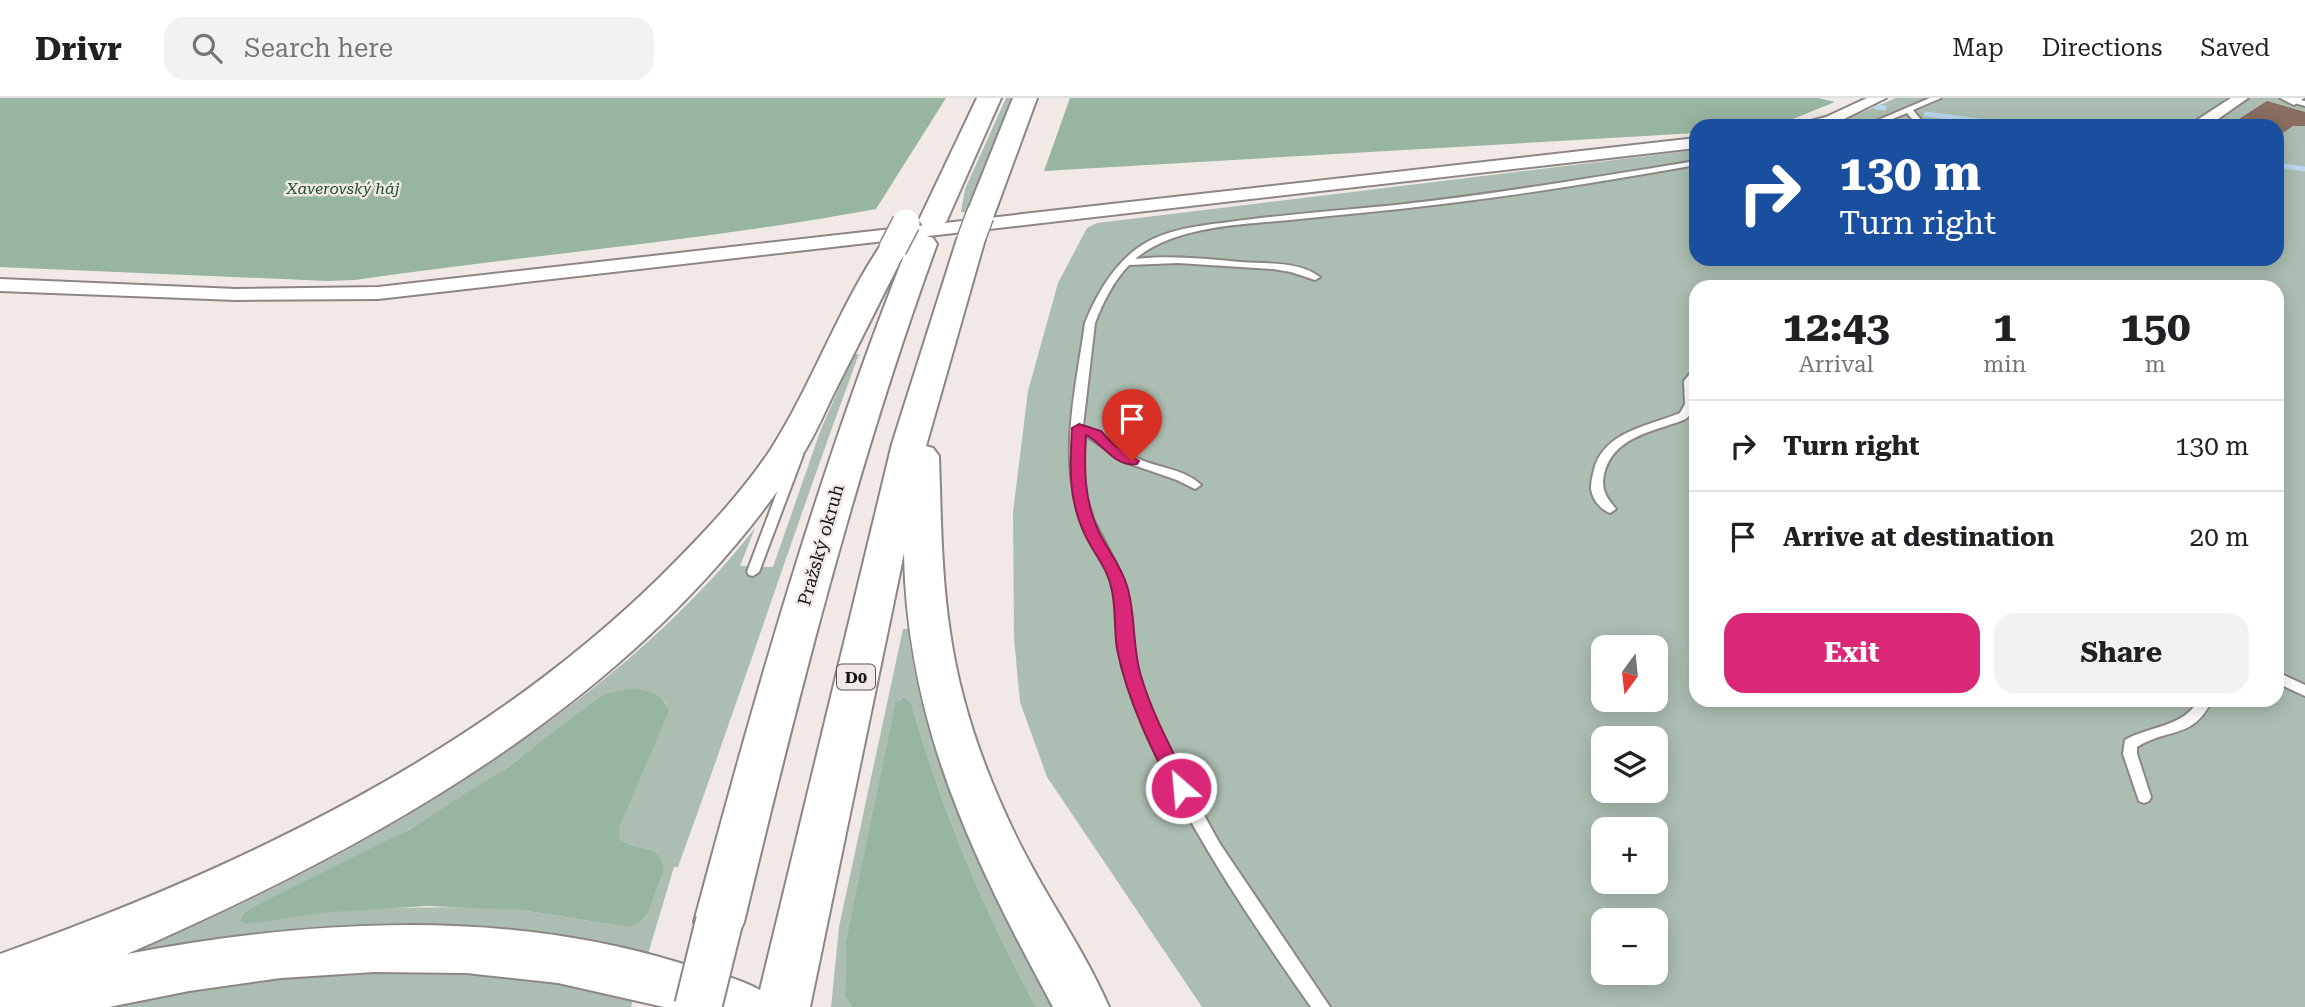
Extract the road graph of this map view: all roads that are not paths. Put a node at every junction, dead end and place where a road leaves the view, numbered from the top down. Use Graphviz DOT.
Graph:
graph roads {
  1 [pos="1026,98"];
  2 [pos="1879,98"];
  3 [pos="1937,98"];
  4 [pos="2242,98"];
  5 [pos="984,108"];
  6 [pos="1908,109"];
  7 [pos="1832,119"];
  8 [pos="1884,119"];
  9 [pos="1916,119"];
  10 [pos="2209,119"];
  11 [pos="1689,144"];
  12 [pos="1689,164"];
  13 [pos="914,234"];
  14 [pos="1126,264"];
  15 [pos="1315,277"];
  16 [pos="0,285"];
  17 [pos="919,405"];
  18 [pos="1689,406"];
  19 [pos="1079,428"];
  20 [pos="1195,485"];
  21 [pos="1610,509"];
  22 [pos="753,572"];
  23 [pos="2284,680"];
  24 [pos="2305,691"];
  25 [pos="2201,707"];
  26 [pos="2144,797"];
  27 [pos="0,978"];
  28 [pos="4,1007"];
  29 [pos="698,1007"];
  30 [pos="741,1007"];
  31 [pos="783,1007"];
  32 [pos="1082,1007"];
  33 [pos="1321,1007"];
  1 -- 17 [label="highway, D0"];
  2 -- 7 [label="street"];
  3 -- 6 [label="lane"];
  4 -- 10 [label="street"];
  5 -- 13 [label="highway"];
  6 -- 8 [label="lane"];
  6 -- 9 [label="lane"];
  11 -- 16 [label="street"];
  12 -- 14 [label="lane"];
  13 -- 22 [label="lane"];
  13 -- 27 [label="highway"];
  13 -- 29 [label="highway, Pražský okruh, bridge"];
  14 -- 15 [label="lane"];
  14 -- 19 [label="lane"];
  17 -- 31 [label="highway, D0"];
  17 -- 32 [label="highway"];
  18 -- 21 [label="lane"];
  19 -- 20 [label="lane"];
  19 -- 33 [label="lane"];
  23 -- 24 [label="lane"];
  25 -- 26 [label="lane"];
  28 -- 30 [label="highway"];
}
